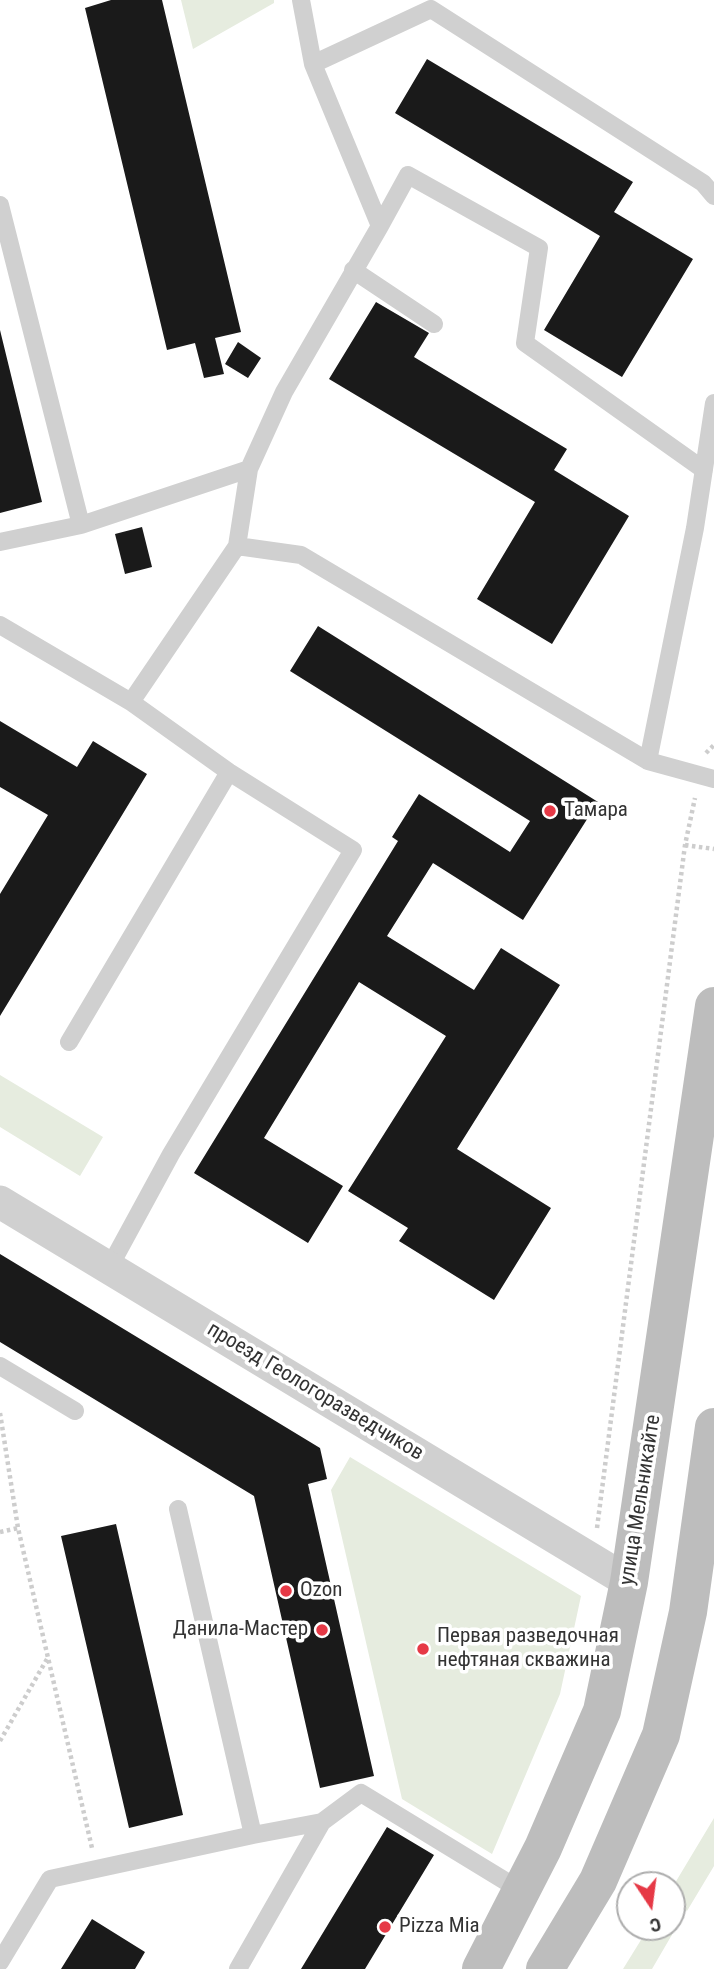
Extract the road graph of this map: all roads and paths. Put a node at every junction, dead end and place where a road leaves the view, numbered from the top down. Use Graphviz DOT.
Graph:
graph roads {
  1 [pos="301,0"];
  2 [pos="313,64"];
  3 [pos="714,196"];
  4 [pos="0,205"];
  5 [pos="380,226"];
  6 [pos="352,270"];
  7 [pos="434,324"];
  8 [pos="714,403"];
  9 [pos="249,469"];
  10 [pos="704,470"];
  11 [pos="81,525"];
  12 [pos="0,542"];
  13 [pos="237,546"];
  14 [pos="0,625"];
  15 [pos="131,702"];
  16 [pos="714,745"];
  17 [pos="648,761"];
  18 [pos="229,772"];
  19 [pos="707,777"];
  20 [pos="685,845"];
  21 [pos="714,849"];
  22 [pos="714,1006"];
  23 [pos="69,1042"];
  24 [pos="0,1202"];
  25 [pos="109,1268"];
  26 [pos="0,1366"];
  27 [pos="75,1411"];
  28 [pos="0,1413"];
  29 [pos="714,1427"];
  30 [pos="178,1509"];
  31 [pos="18,1528"];
  32 [pos="0,1532"];
  33 [pos="618,1575"];
  34 [pos="47,1658"];
  35 [pos="0,1741"];
  36 [pos="322,1822"];
  37 [pos="253,1835"];
  38 [pos="97,1869"];
  39 [pos="520,1890"];
  40 [pos="0,1962"];
  41 [pos="239,1969"];
  42 [pos="481,1969"];
  43 [pos="545,1969"];
  1 -- 2 [label="lane"];
  2 -- 3 [label="lane"];
  2 -- 5 [label="lane"];
  4 -- 11 [label="lane"];
  5 -- 6 [label="lane"];
  5 -- 10 [label="lane"];
  6 -- 7 [label="lane"];
  6 -- 9 [label="lane"];
  8 -- 10 [label="lane"];
  9 -- 11 [label="lane"];
  9 -- 13 [label="lane"];
  10 -- 17 [label="lane"];
  11 -- 12 [label="lane"];
  13 -- 15 [label="lane"];
  13 -- 17 [label="lane"];
  14 -- 15 [label="lane"];
  15 -- 18 [label="lane"];
  16 -- 19 [label="path"];
  17 -- 19 [label="lane"];
  18 -- 23 [label="lane"];
  18 -- 25 [label="lane"];
  19 -- 20 [label="path"];
  20 -- 21 [label="path"];
  20 -- 33 [label="path"];
  22 -- 33 [label="main road, улица Мельникайте"];
  24 -- 25 [label="street, проезд Геологоразведчиков"];
  25 -- 33 [label="street, проезд Геологоразведчиков"];
  26 -- 27 [label="lane"];
  28 -- 31 [label="path"];
  29 -- 43 [label="main road"];
  30 -- 37 [label="lane"];
  31 -- 32 [label="path"];
  31 -- 34 [label="path"];
  33 -- 39 [label="main road, улица Мельникайте"];
  34 -- 35 [label="path"];
  34 -- 38 [label="path"];
  36 -- 37 [label="lane"];
  36 -- 39 [label="lane"];
  36 -- 41 [label="lane"];
  37 -- 38 [label="lane"];
  38 -- 40 [label="lane"];
  39 -- 42 [label="main road, улица Мельникайте"];
}
